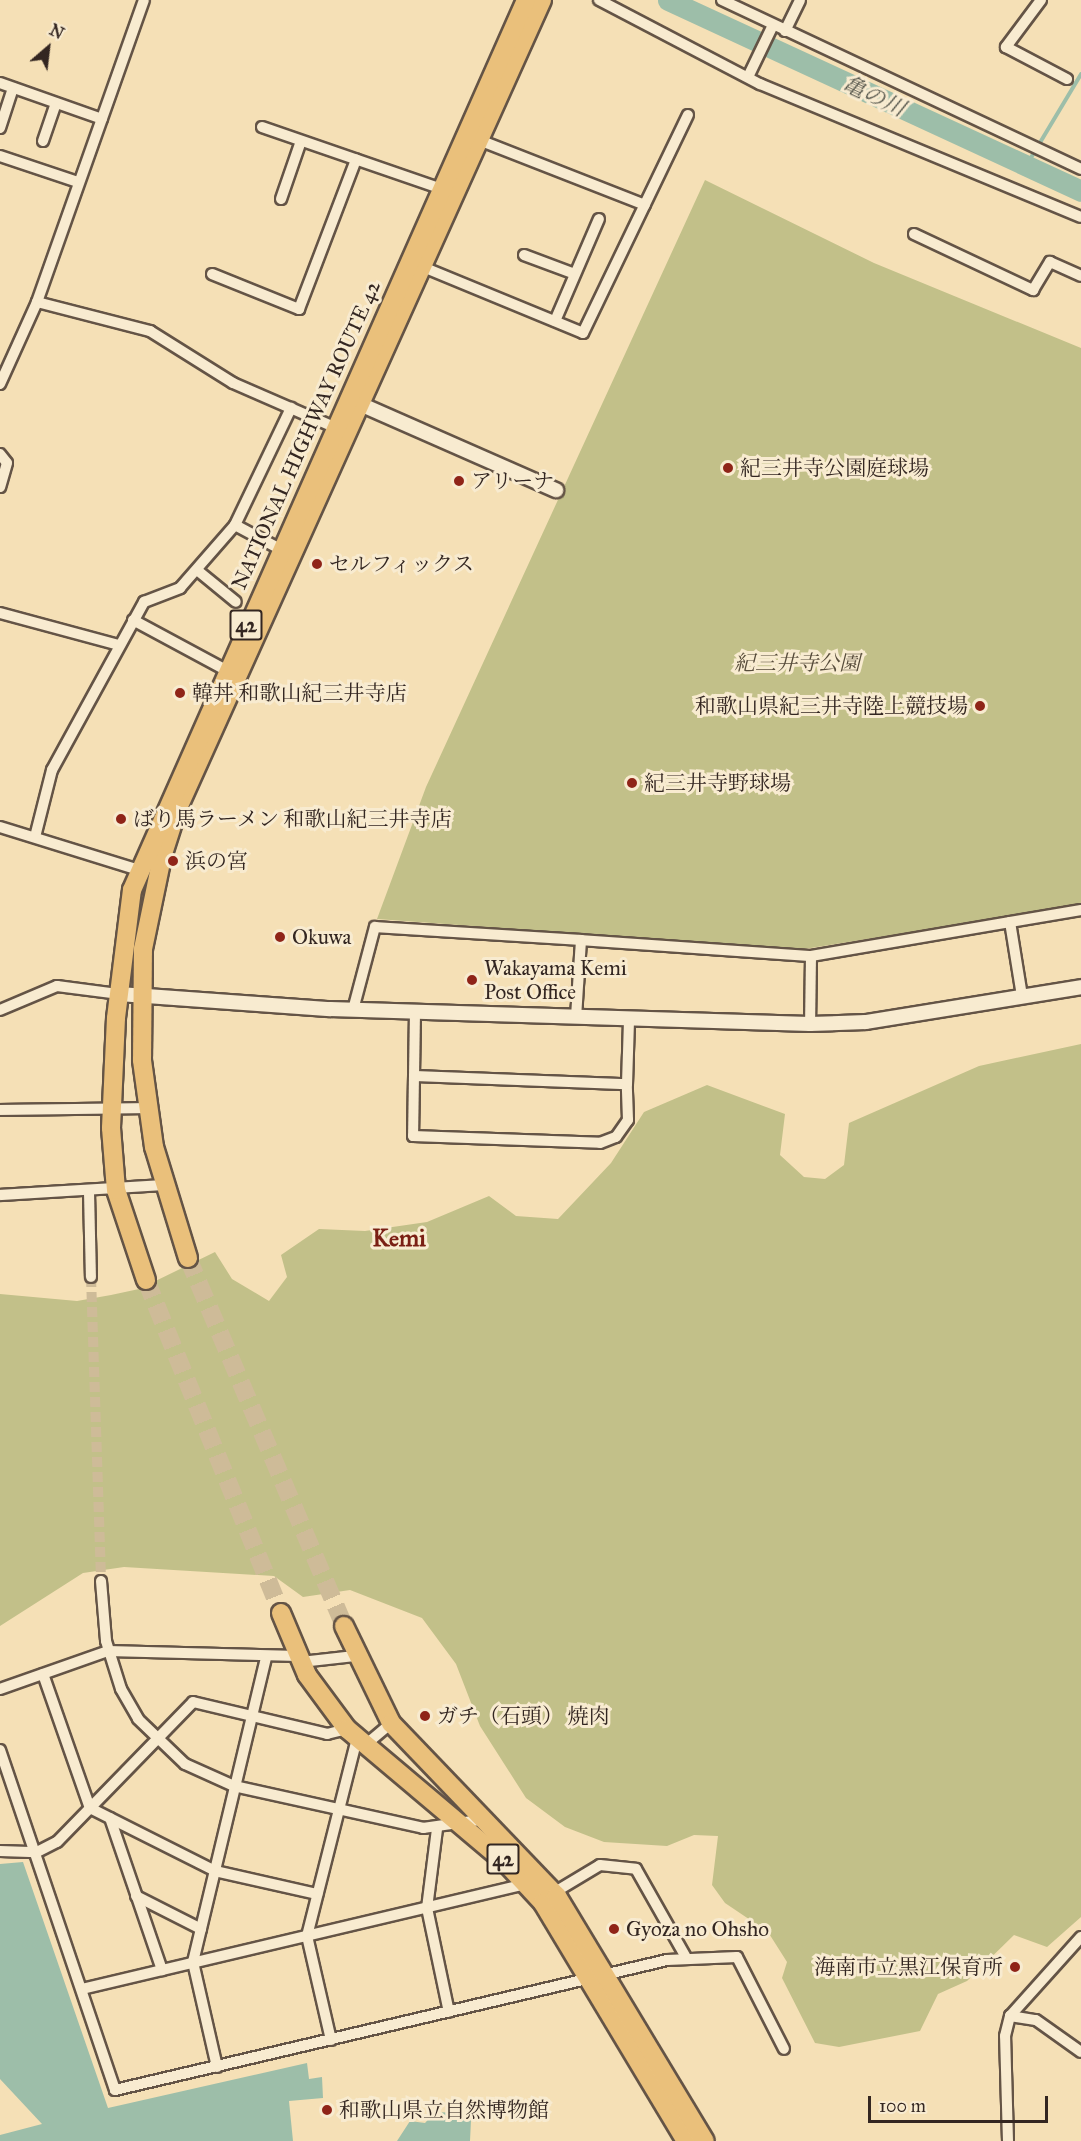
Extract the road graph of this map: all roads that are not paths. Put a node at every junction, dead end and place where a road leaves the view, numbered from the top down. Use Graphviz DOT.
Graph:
graph roads {
  1 [pos="144,0"];
  2 [pos="526,0"];
  3 [pos="542,0"];
  4 [pos="599,0"];
  5 [pos="722,0"];
  6 [pos="800,0"];
  7 [pos="1038,1"];
  8 [pos="772,27"];
  9 [pos="785,32"];
  10 [pos="749,75"];
  11 [pos="1067,79"];
  12 [pos="0,83"];
  13 [pos="13,88"];
  14 [pos="56,103"];
  15 [pos="688,115"];
  16 [pos="102,119"];
  17 [pos="262,127"];
  18 [pos="0,128"];
  19 [pos="479,140"];
  20 [pos="43,141"];
  21 [pos="301,141"];
  22 [pos="0,156"];
  23 [pos="356,160"];
  24 [pos="1081,169"];
  25 [pos="78,182"];
  26 [pos="442,189"];
  27 [pos="281,199"];
  28 [pos="645,205"];
  29 [pos="1081,217"];
  30 [pos="598,219"];
  31 [pos="914,234"];
  32 [pos="524,255"];
  33 [pos="423,267"];
  34 [pos="212,274"];
  35 [pos="575,274"];
  36 [pos="1081,276"];
  37 [pos="36,302"];
  38 [pos="555,321"];
  39 [pos="3,367"];
  40 [pos="0,384"];
  41 [pos="355,401"];
  42 [pos="291,408"];
  43 [pos="341,430"];
  44 [pos="0,454"];
  45 [pos="0,487"];
  46 [pos="556,490"];
  47 [pos="235,525"];
  48 [pos="280,549"];
  49 [pos="197,570"];
  50 [pos="236,602"];
  51 [pos="0,613"];
  52 [pos="133,621"];
  53 [pos="119,645"];
  54 [pos="226,669"];
  55 [pos="0,827"];
  56 [pos="35,837"];
  57 [pos="138,870"];
  58 [pos="1081,910"];
  59 [pos="1010,922"];
  60 [pos="581,940"];
  61 [pos="811,956"];
  62 [pos="1081,987"];
  63 [pos="118,994"];
  64 [pos="140,995"];
  65 [pos="1022,996"];
  66 [pos="0,1010"];
  67 [pos="353,1010"];
  68 [pos="415,1012"];
  69 [pos="576,1017"];
  70 [pos="629,1020"];
  71 [pos="810,1024"];
  72 [pos="415,1076"];
  73 [pos="627,1084"];
  74 [pos="112,1108"];
  75 [pos="147,1108"];
  76 [pos="0,1110"];
  77 [pos="163,1185"];
  78 [pos="116,1190"];
  79 [pos="89,1192"];
  80 [pos="0,1195"];
  81 [pos="188,1258"];
  82 [pos="91,1277"];
  83 [pos="146,1280"];
  84 [pos="101,1581"];
  85 [pos="281,1613"];
  86 [pos="344,1626"];
  87 [pos="107,1646"];
  88 [pos="355,1656"];
  89 [pos="266,1657"];
  90 [pos="299,1659"];
  91 [pos="43,1674"];
  92 [pos="0,1689"];
  93 [pos="250,1715"];
  94 [pos="391,1723"];
  95 [pos="356,1738"];
  96 [pos="156,1740"];
  97 [pos="0,1750"];
  98 [pos="234,1786"];
  99 [pos="90,1808"];
  100 [pos="337,1809"];
  101 [pos="110,1818"];
  102 [pos="486,1819"];
  103 [pos="459,1824"];
  104 [pos="437,1829"];
  105 [pos="0,1851"];
  106 [pos="37,1852"];
  107 [pos="214,1871"];
  108 [pos="527,1884"];
  109 [pos="555,1892"];
  110 [pos="317,1894"];
  111 [pos="136,1896"];
  112 [pos="427,1908"];
  113 [pos="201,1929"];
  114 [pos="307,1936"];
  115 [pos="1081,1937"];
  116 [pos="687,1959"];
  117 [pos="194,1962"];
  118 [pos="162,1970"];
  119 [pos="599,1976"];
  120 [pos="82,1989"];
  121 [pos="448,2012"];
  122 [pos="1010,2016"];
  123 [pos="331,2040"];
  124 [pos="784,2049"];
  125 [pos="1081,2052"];
  126 [pos="217,2067"];
  127 [pos="686,2141"];
  128 [pos="705,2141"];
  129 [pos="1008,2141"];
  1 -- 16 [label="street"];
  2 -- 26 [label="highway, NATIONAL HIGHWAY ROUTE 42 / 42"];
  3 -- 19 [label="highway, NATIONAL HIGHWAY ROUTE 42 / 42"];
  4 -- 10 [label="street"];
  5 -- 8 [label="street"];
  6 -- 9 [label="street"];
  7 -- 11 [label="street"];
  8 -- 9 [label="street"];
  8 -- 10 [label="street"];
  9 -- 24 [label="street"];
  10 -- 29 [label="street"];
  12 -- 13 [label="street"];
  13 -- 14 [label="street"];
  13 -- 18 [label="street"];
  14 -- 16 [label="street"];
  14 -- 20 [label="street"];
  15 -- 28 [label="street"];
  16 -- 25 [label="street"];
  17 -- 21 [label="street"];
  19 -- 28 [label="street"];
  19 -- 33 [label="highway, NATIONAL HIGHWAY ROUTE 42 / 42"];
  21 -- 23 [label="street"];
  21 -- 27 [label="street"];
  22 -- 25 [label="street"];
  23 -- 26 [label="street"];
  23 -- 34 [label="street"];
  25 -- 37 [label="street"];
  26 -- 41 [label="highway, NATIONAL HIGHWAY ROUTE 42 / 42"];
  28 -- 38 [label="street"];
  30 -- 35 [label="street"];
  31 -- 36 [label="street"];
  32 -- 35 [label="street"];
  33 -- 38 [label="street"];
  33 -- 41 [label="highway, NATIONAL HIGHWAY ROUTE 42 / 42"];
  35 -- 38 [label="street"];
  37 -- 39 [label="street"];
  37 -- 42 [label="street"];
  39 -- 40 [label="street"];
  41 -- 43 [label="highway, NATIONAL HIGHWAY ROUTE 42 / 42"];
  41 -- 46 [label="street"];
  42 -- 43 [label="street"];
  42 -- 47 [label="street"];
  43 -- 48 [label="highway, NATIONAL HIGHWAY ROUTE 42 / 42"];
  43 -- 64 [label="highway, NATIONAL HIGHWAY ROUTE 42 / 42"];
  44 -- 45 [label="street"];
  47 -- 48 [label="street"];
  47 -- 49 [label="street"];
  48 -- 54 [label="highway, NATIONAL HIGHWAY ROUTE 42 / 42"];
  49 -- 50 [label="street"];
  49 -- 52 [label="street"];
  51 -- 53 [label="street"];
  52 -- 53 [label="street"];
  52 -- 54 [label="street"];
  53 -- 56 [label="street"];
  54 -- 57 [label="highway, NATIONAL HIGHWAY ROUTE 42 / 42"];
  55 -- 56 [label="street"];
  56 -- 57 [label="street"];
  57 -- 63 [label="highway, NATIONAL HIGHWAY ROUTE 42 / 42"];
  58 -- 59 [label="street"];
  59 -- 61 [label="street"];
  59 -- 65 [label="street"];
  60 -- 61 [label="street"];
  60 -- 67 [label="street"];
  60 -- 69 [label="street"];
  61 -- 71 [label="street"];
  62 -- 65 [label="street"];
  63 -- 64 [label="street"];
  63 -- 66 [label="street"];
  63 -- 74 [label="highway, NATIONAL HIGHWAY ROUTE 42 / 42"];
  64 -- 67 [label="street"];
  64 -- 75 [label="highway, NATIONAL HIGHWAY ROUTE 42 / 42"];
  65 -- 71 [label="street"];
  67 -- 68 [label="street"];
  68 -- 69 [label="street"];
  68 -- 72 [label="street"];
  69 -- 70 [label="street"];
  70 -- 71 [label="street"];
  70 -- 73 [label="street"];
  72 -- 73 [label="street"];
  72 -- 73 [label="street"];
  74 -- 75 [label="street"];
  74 -- 76 [label="street"];
  74 -- 78 [label="highway, NATIONAL HIGHWAY ROUTE 42 / 42"];
  75 -- 77 [label="highway, NATIONAL HIGHWAY ROUTE 42 / 42"];
  77 -- 78 [label="street"];
  77 -- 81 [label="highway, NATIONAL HIGHWAY ROUTE 42 / 42"];
  78 -- 79 [label="street"];
  78 -- 83 [label="highway, NATIONAL HIGHWAY ROUTE 42 / 42"];
  79 -- 80 [label="street"];
  79 -- 82 [label="street"];
  84 -- 87 [label="street"];
  85 -- 90 [label="highway, 42"];
  86 -- 88 [label="highway, 42"];
  87 -- 89 [label="street"];
  87 -- 91 [label="street"];
  87 -- 96 [label="street"];
  88 -- 90 [label="street"];
  88 -- 94 [label="highway, 42"];
  89 -- 90 [label="street"];
  89 -- 93 [label="street"];
  90 -- 95 [label="highway, 42"];
  91 -- 92 [label="street"];
  91 -- 99 [label="street"];
  93 -- 95 [label="street"];
  93 -- 96 [label="street"];
  93 -- 98 [label="street"];
  94 -- 95 [label="street"];
  94 -- 102 [label="highway, 42"];
  95 -- 100 [label="street"];
  95 -- 103 [label="highway, 42"];
  96 -- 98 [label="street"];
  96 -- 99 [label="street"];
  97 -- 106 [label="street"];
  98 -- 100 [label="street"];
  98 -- 107 [label="street"];
  99 -- 101 [label="street"];
  99 -- 106 [label="street"];
  100 -- 104 [label="street"];
  100 -- 110 [label="street"];
  101 -- 107 [label="street"];
  101 -- 111 [label="street"];
  102 -- 103 [label="street"];
  102 -- 109 [label="highway, 42"];
  103 -- 104 [label="street"];
  103 -- 108 [label="highway, 42"];
  104 -- 112 [label="street"];
  105 -- 106 [label="street"];
  106 -- 120 [label="street"];
  107 -- 110 [label="street"];
  107 -- 113 [label="street"];
  108 -- 112 [label="street"];
  108 -- 119 [label="highway, 42"];
  109 -- 116 [label="street"];
  109 -- 119 [label="highway, 42"];
  110 -- 114 [label="street"];
  111 -- 113 [label="street"];
  111 -- 118 [label="street"];
  112 -- 114 [label="street"];
  112 -- 121 [label="street"];
  113 -- 117 [label="street"];
  114 -- 117 [label="street"];
  114 -- 123 [label="street"];
  115 -- 122 [label="street"];
  116 -- 119 [label="street"];
  116 -- 124 [label="street"];
  117 -- 118 [label="street"];
  117 -- 126 [label="street"];
  118 -- 120 [label="street"];
  119 -- 121 [label="street"];
  119 -- 127 [label="highway, 42"];
  119 -- 128 [label="highway, 42"];
  120 -- 126 [label="street"];
  121 -- 123 [label="street"];
  122 -- 125 [label="street"];
  122 -- 129 [label="street"];
  123 -- 126 [label="street"];
}
